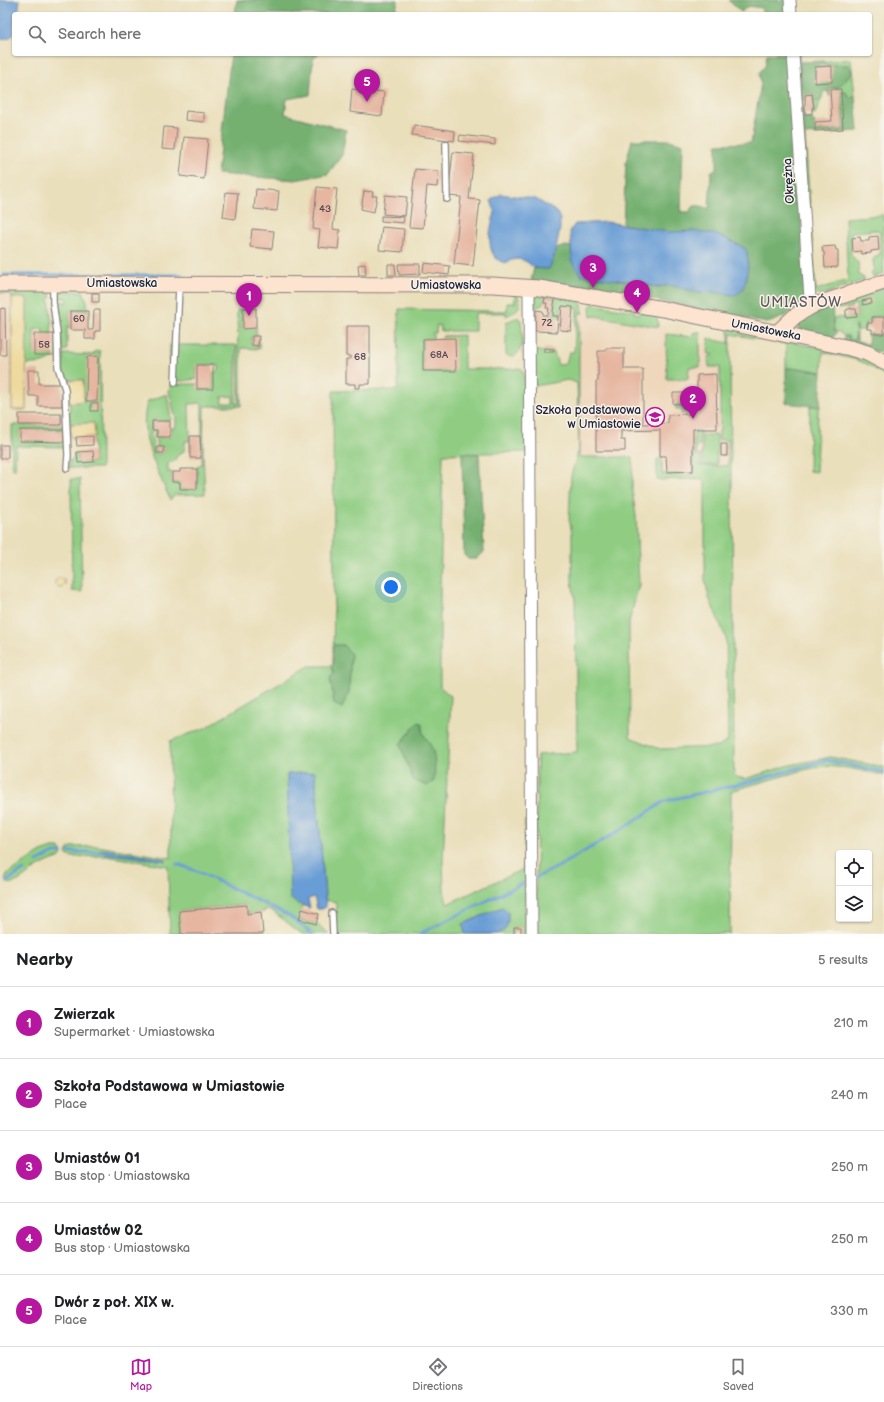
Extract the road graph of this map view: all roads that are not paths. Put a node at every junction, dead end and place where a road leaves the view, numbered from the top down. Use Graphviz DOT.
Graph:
graph roads {
  1 [pos="790,0"];
  2 [pos="791,12"];
  3 [pos="793,56"];
  4 [pos="446,144"];
  5 [pos="447,199"];
  6 [pos="884,282"];
  7 [pos="53,283"];
  8 [pos="0,284"];
  9 [pos="179,284"];
  10 [pos="529,287"];
  11 [pos="812,306"];
  12 [pos="778,332"];
  13 [pos="884,362"];
  14 [pos="176,382"];
  15 [pos="66,468"];
  16 [pos="332,913"];
  17 [pos="333,934"];
  18 [pos="532,934"];
  1 -- 2 [label="street"];
  3 -- 11 [label="street, Okrężna"];
  4 -- 5 [label="lane"];
  6 -- 11 [label="main road"];
  7 -- 8 [label="main road, Umiastowska"];
  7 -- 9 [label="main road, Umiastowska"];
  7 -- 15 [label="lane"];
  9 -- 10 [label="main road, Umiastowska"];
  9 -- 14 [label="lane"];
  10 -- 12 [label="main road, Umiastowska"];
  10 -- 18 [label="street"];
  11 -- 12 [label="main road"];
  12 -- 13 [label="main road, Umiastowska"];
  16 -- 17 [label="lane"];
}
